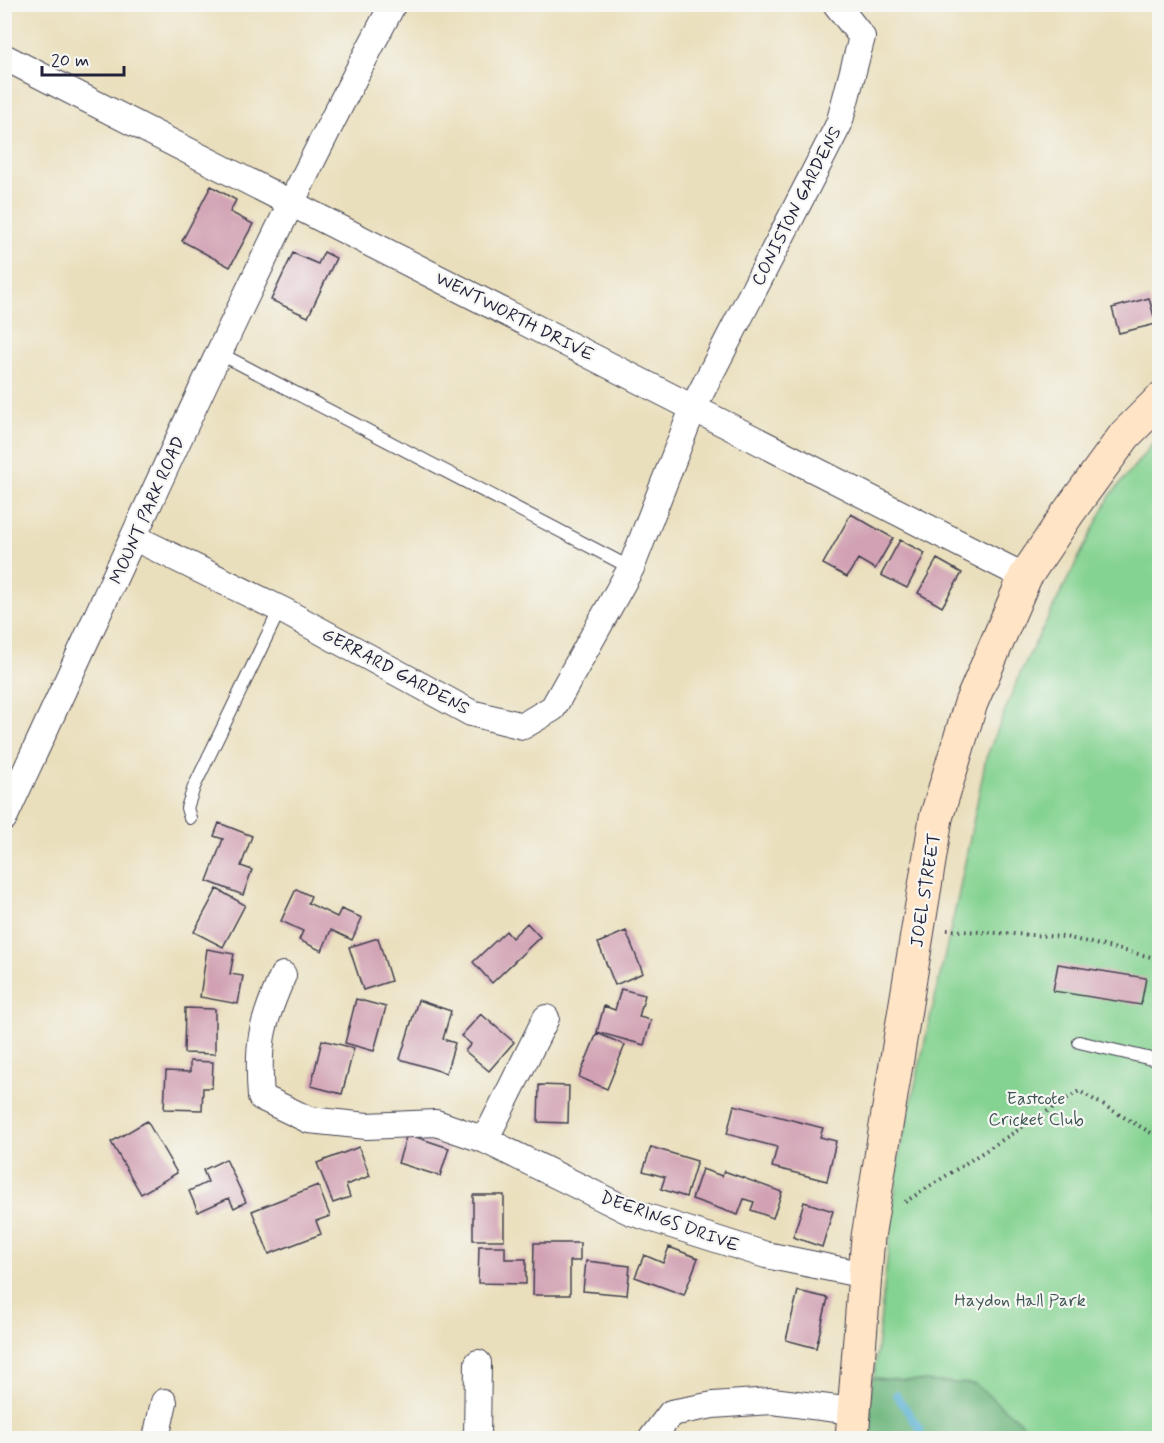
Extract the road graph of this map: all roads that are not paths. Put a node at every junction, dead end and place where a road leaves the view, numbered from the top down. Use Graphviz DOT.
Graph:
graph roads {
  1 [pos="836,4"];
  2 [pos="387,7"];
  3 [pos="4,57"];
  4 [pos="290,203"];
  5 [pos="217,352"];
  6 [pos="1160,400"];
  7 [pos="694,406"];
  8 [pos="135,538"];
  9 [pos="631,568"];
  10 [pos="1026,577"];
  11 [pos="280,609"];
  12 [pos="4,818"];
  13 [pos="190,818"];
  14 [pos="283,975"];
  15 [pos="546,1018"];
  16 [pos="1079,1042"];
  17 [pos="1160,1061"];
  18 [pos="485,1140"];
  19 [pos="865,1275"];
  20 [pos="478,1363"];
  21 [pos="164,1402"];
  22 [pos="852,1425"];
  23 [pos="156,1438"];
  24 [pos="477,1438"];
  25 [pos="652,1438"];
  1 -- 7 [label="street, CONISTON GARDENS"];
  2 -- 4 [label="street, MOUNT PARK ROAD"];
  3 -- 4 [label="street, WENTWORTH DRIVE"];
  4 -- 5 [label="street, MOUNT PARK ROAD"];
  4 -- 7 [label="street, WENTWORTH DRIVE"];
  5 -- 8 [label="street, MOUNT PARK ROAD"];
  5 -- 9 [label="lane"];
  6 -- 10 [label="main road, JOEL STREET"];
  7 -- 9 [label="street, GERRARD GARDENS"];
  7 -- 10 [label="street, WENTWORTH DRIVE"];
  8 -- 11 [label="street, GERRARD GARDENS"];
  8 -- 12 [label="street, MOUNT PARK ROAD"];
  9 -- 11 [label="street, GERRARD GARDENS"];
  10 -- 19 [label="main road, JOEL STREET"];
  11 -- 13 [label="lane"];
  14 -- 18 [label="street, DEERINGS DRIVE"];
  15 -- 18 [label="street"];
  16 -- 17 [label="lane"];
  18 -- 19 [label="street, DEERINGS DRIVE"];
  19 -- 22 [label="main road, JOEL STREET"];
  20 -- 24 [label="street"];
  21 -- 23 [label="street"];
  22 -- 25 [label="street"];
}
